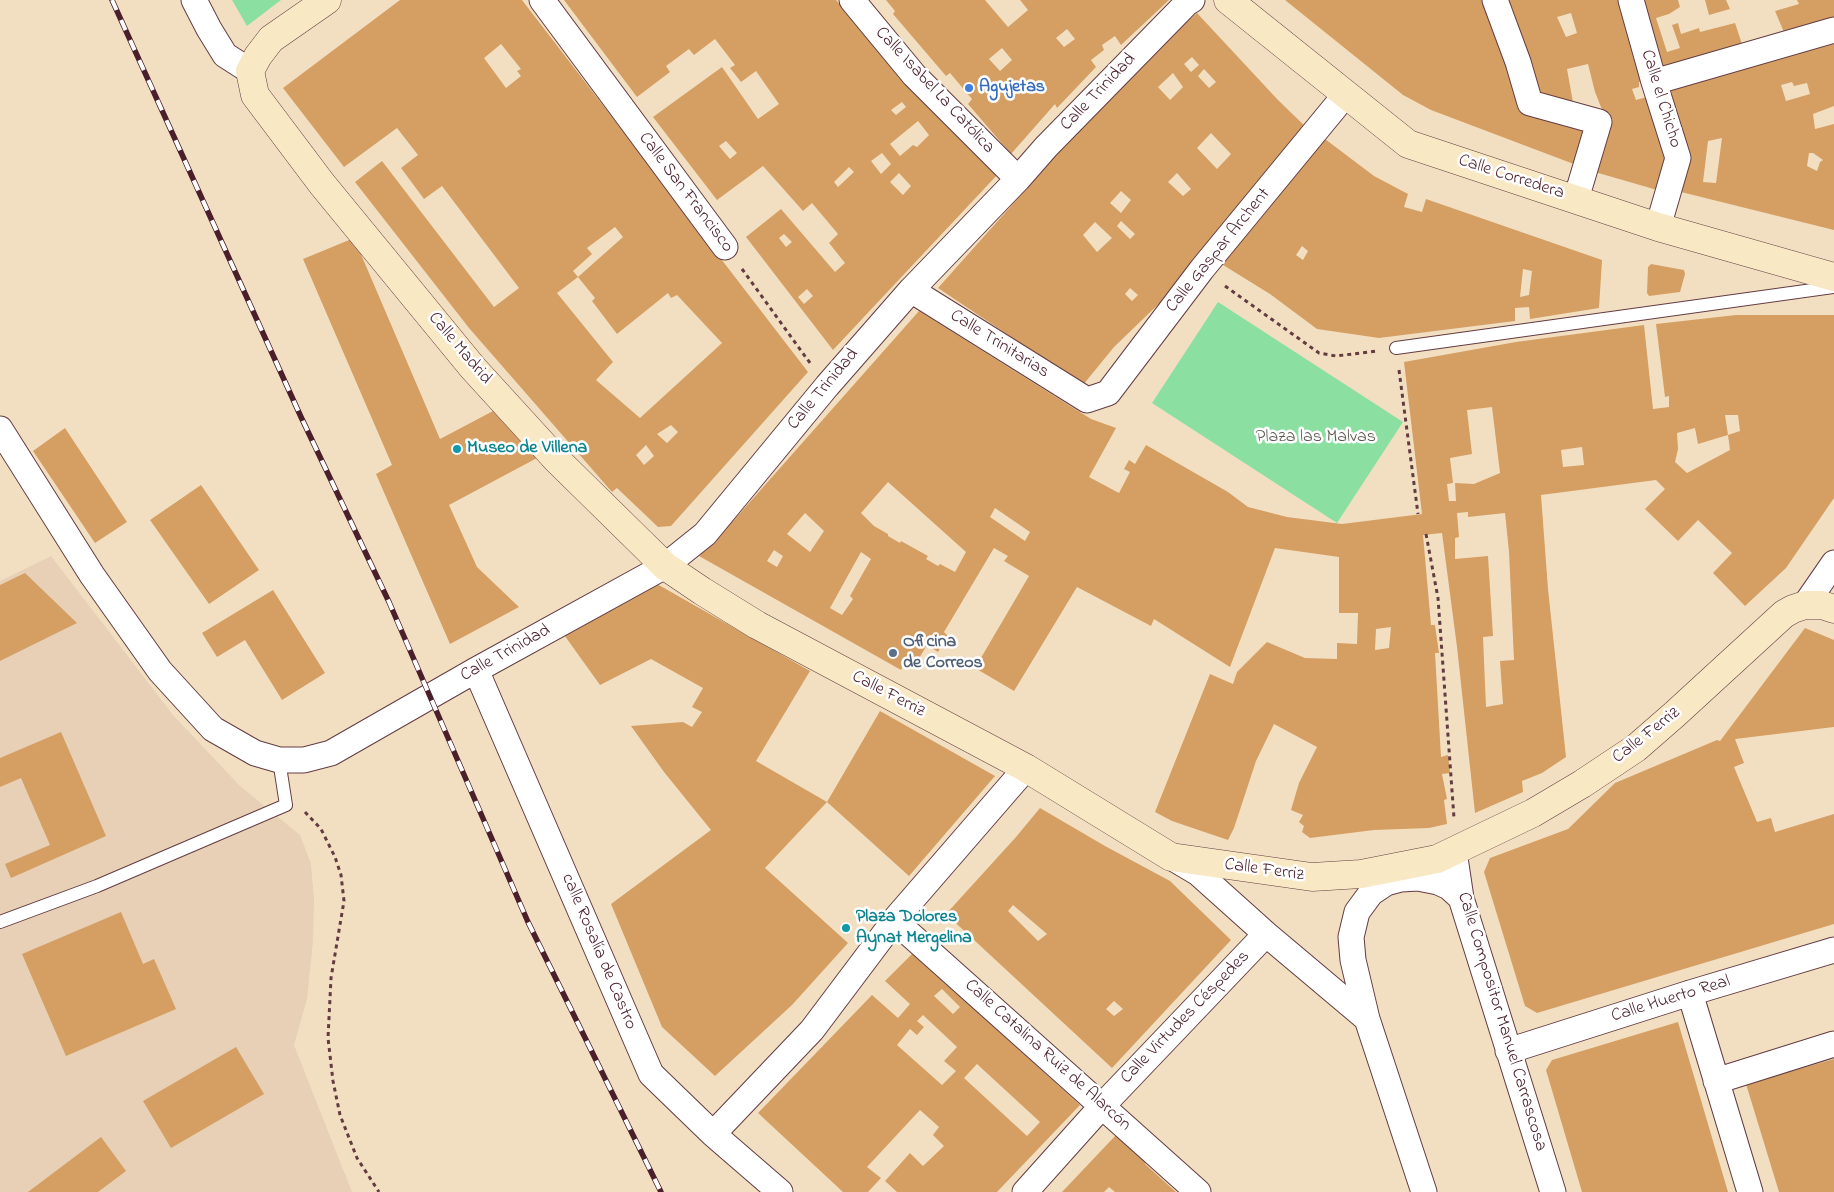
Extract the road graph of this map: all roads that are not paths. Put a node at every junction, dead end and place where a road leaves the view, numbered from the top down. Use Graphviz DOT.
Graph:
graph roads {
  1 [pos="194,0"];
  2 [pos="327,0"];
  3 [pos="542,0"];
  4 [pos="852,0"];
  5 [pos="1192,0"];
  6 [pos="1228,0"];
  7 [pos="1495,0"];
  8 [pos="1631,0"];
  9 [pos="1834,30"];
  10 [pos="250,72"];
  11 [pos="1654,82"];
  12 [pos="1346,94"];
  13 [pos="1018,179"];
  14 [pos="1576,199"];
  15 [pos="1658,227"];
  16 [pos="725,247"];
  17 [pos="1834,277"];
  18 [pos="1834,287"];
  19 [pos="911,290"];
  20 [pos="1396,348"];
  21 [pos="1087,400"];
  22 [pos="0,429"];
  23 [pos="1834,563"];
  24 [pos="665,566"];
  25 [pos="1805,605"];
  26 [pos="1834,609"];
  27 [pos="476,670"];
  28 [pos="278,760"];
  29 [pos="1026,768"];
  30 [pos="1454,851"];
  31 [pos="1171,857"];
  32 [pos="1461,898"];
  33 [pos="895,921"];
  34 [pos="0,922"];
  35 [pos="1266,934"];
  36 [pos="1834,950"];
  37 [pos="1690,993"];
  38 [pos="1367,1018"];
  39 [pos="1834,1044"];
  40 [pos="1508,1051"];
  41 [pos="1716,1081"];
  42 [pos="1102,1106"];
  43 [pos="713,1134"];
  44 [pos="780,1192"];
  45 [pos="1025,1192"];
  46 [pos="1198,1192"];
  47 [pos="1424,1192"];
  48 [pos="1553,1192"];
  49 [pos="1750,1192"];
  1 -- 10 [label="street"];
  2 -- 10 [label="street"];
  3 -- 16 [label="street, Calle San Francisco"];
  4 -- 13 [label="street, Calle Isabel La Católica"];
  5 -- 13 [label="street, Calle Trinidad"];
  6 -- 12 [label="street, Calle Corredera"];
  7 -- 14 [label="street"];
  8 -- 11 [label="street, Calle el Chicho"];
  9 -- 11 [label="street"];
  10 -- 24 [label="street, Calle Madrid"];
  11 -- 15 [label="street, Calle el Chicho"];
  12 -- 14 [label="street, Calle Corredera"];
  12 -- 21 [label="street, Calle Gaspar Archent"];
  13 -- 19 [label="street, Calle Trinidad"];
  14 -- 15 [label="street, Calle Corredera"];
  15 -- 17 [label="street, Calle Corredera"];
  18 -- 20 [label="lane"];
  19 -- 21 [label="street, Calle Trinitarias"];
  19 -- 24 [label="street, Calle Trinidad"];
  22 -- 28 [label="street, Calle Trinidad"];
  23 -- 25 [label="street"];
  24 -- 27 [label="street, Calle Trinidad"];
  24 -- 29 [label="street, Calle Ferriz"];
  25 -- 26 [label="street"];
  25 -- 30 [label="street, Calle Ferriz"];
  27 -- 28 [label="street, Calle Trinidad"];
  27 -- 43 [label="street, calle Rosalía de Castro"];
  28 -- 34 [label="lane"];
  29 -- 31 [label="street, Calle Ferriz"];
  29 -- 33 [label="street"];
  30 -- 31 [label="street, Calle Ferriz"];
  30 -- 32 [label="street, Calle Compositor Manuel Carrascosa"];
  31 -- 35 [label="street"];
  32 -- 38 [label="street"];
  32 -- 40 [label="street, Calle Compositor Manuel Carrascosa"];
  33 -- 42 [label="street, Calle Catalina Ruiz de Alarcón"];
  33 -- 43 [label="street"];
  35 -- 38 [label="street"];
  35 -- 42 [label="street, Calle Virtudes Céspedes"];
  36 -- 37 [label="street, Calle Huerto Real"];
  37 -- 40 [label="street, Calle Huerto Real"];
  37 -- 41 [label="street"];
  38 -- 47 [label="street"];
  39 -- 41 [label="street"];
  40 -- 48 [label="street, Calle Compositor Manuel Carrascosa"];
  41 -- 49 [label="street"];
  42 -- 45 [label="street, Calle Virtudes Céspedes"];
  42 -- 46 [label="street, Calle Catalina Ruiz de Alarcón"];
  43 -- 44 [label="street, calle Rosalía de Castro"];
}
